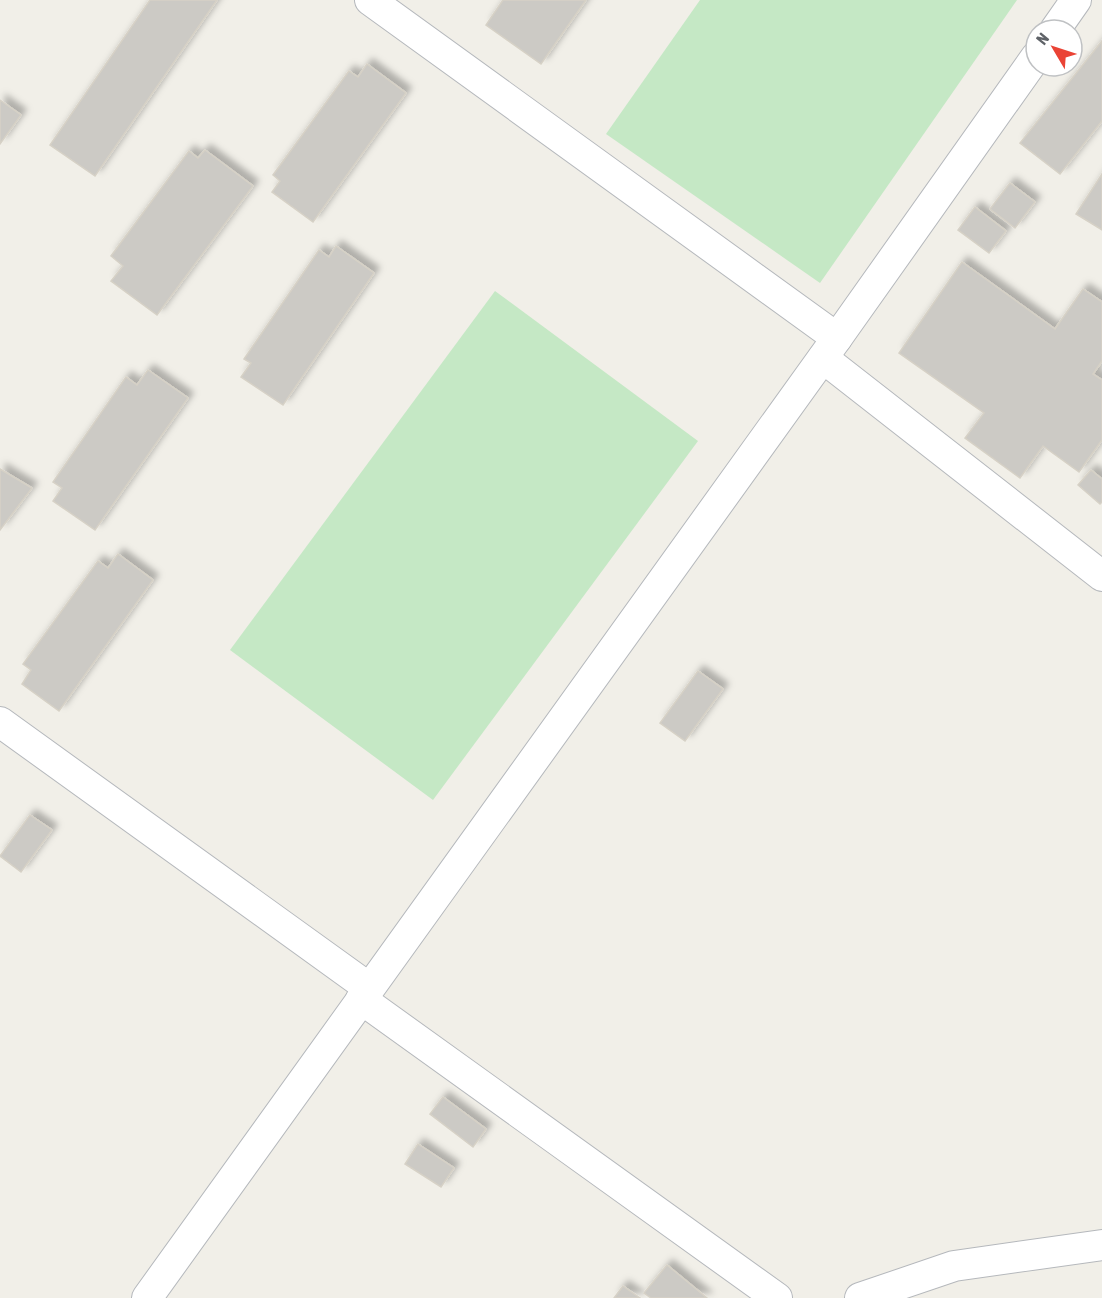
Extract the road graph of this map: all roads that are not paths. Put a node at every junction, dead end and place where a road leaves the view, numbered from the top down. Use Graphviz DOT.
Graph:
graph roads {
  1 [pos="370,0"];
  2 [pos="1076,0"];
  3 [pos="1063,18"];
  4 [pos="1024,74"];
  5 [pos="830,348"];
  6 [pos="1102,576"];
  7 [pos="0,722"];
  8 [pos="365,994"];
  9 [pos="1102,1245"];
  10 [pos="147,1298"];
  11 [pos="777,1298"];
  12 [pos="860,1298"];
  1 -- 5 [label="street"];
  2 -- 3 [label="street"];
  4 -- 5 [label="street"];
  5 -- 6 [label="street"];
  5 -- 8 [label="street"];
  7 -- 8 [label="street"];
  8 -- 10 [label="street"];
  8 -- 11 [label="street"];
  9 -- 12 [label="street"];
}
